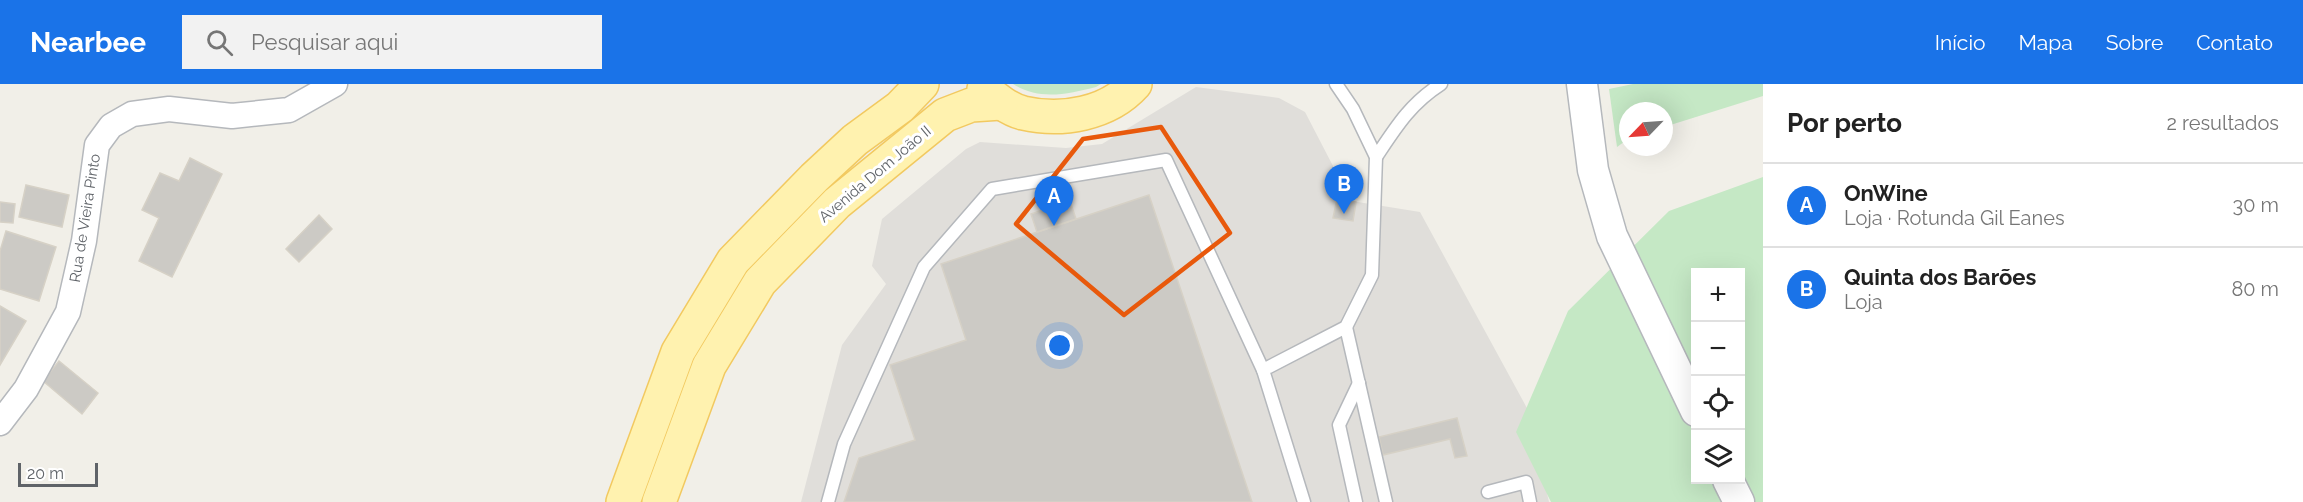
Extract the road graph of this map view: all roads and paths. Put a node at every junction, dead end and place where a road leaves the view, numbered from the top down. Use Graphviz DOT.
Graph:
graph roads {
  1 [pos="335,84"];
  2 [pos="922,84"];
  3 [pos="1135,84"];
  4 [pos="1336,84"];
  5 [pos="1441,84"];
  6 [pos="1582,84"];
  7 [pos="989,93"];
  8 [pos="1376,157"];
  9 [pos="1346,327"];
  10 [pos="1263,370"];
  11 [pos="1359,383"];
  12 [pos="1691,403"];
  13 [pos="0,423"];
  14 [pos="1730,484"];
  15 [pos="1488,492"];
  16 [pos="624,502"];
  17 [pos="659,502"];
  18 [pos="828,502"];
  19 [pos="1304,502"];
  20 [pos="1356,502"];
  21 [pos="1386,502"];
  22 [pos="1530,502"];
  23 [pos="1739,502"];
  1 -- 13 [label="street, Rua de Vieira Pinto"];
  2 -- 16 [label="main road"];
  3 -- 7 [label="main road"];
  4 -- 8 [label="lane"];
  5 -- 8 [label="lane"];
  6 -- 12 [label="street"];
  7 -- 17 [label="main road, Avenida Dom João II"];
  8 -- 9 [label="lane"];
  9 -- 10 [label="lane"];
  9 -- 11 [label="lane"];
  10 -- 18 [label="lane"];
  10 -- 19 [label="lane"];
  11 -- 20 [label="lane"];
  11 -- 21 [label="lane"];
  14 -- 23 [label="street"];
  15 -- 22 [label="lane"];
}
